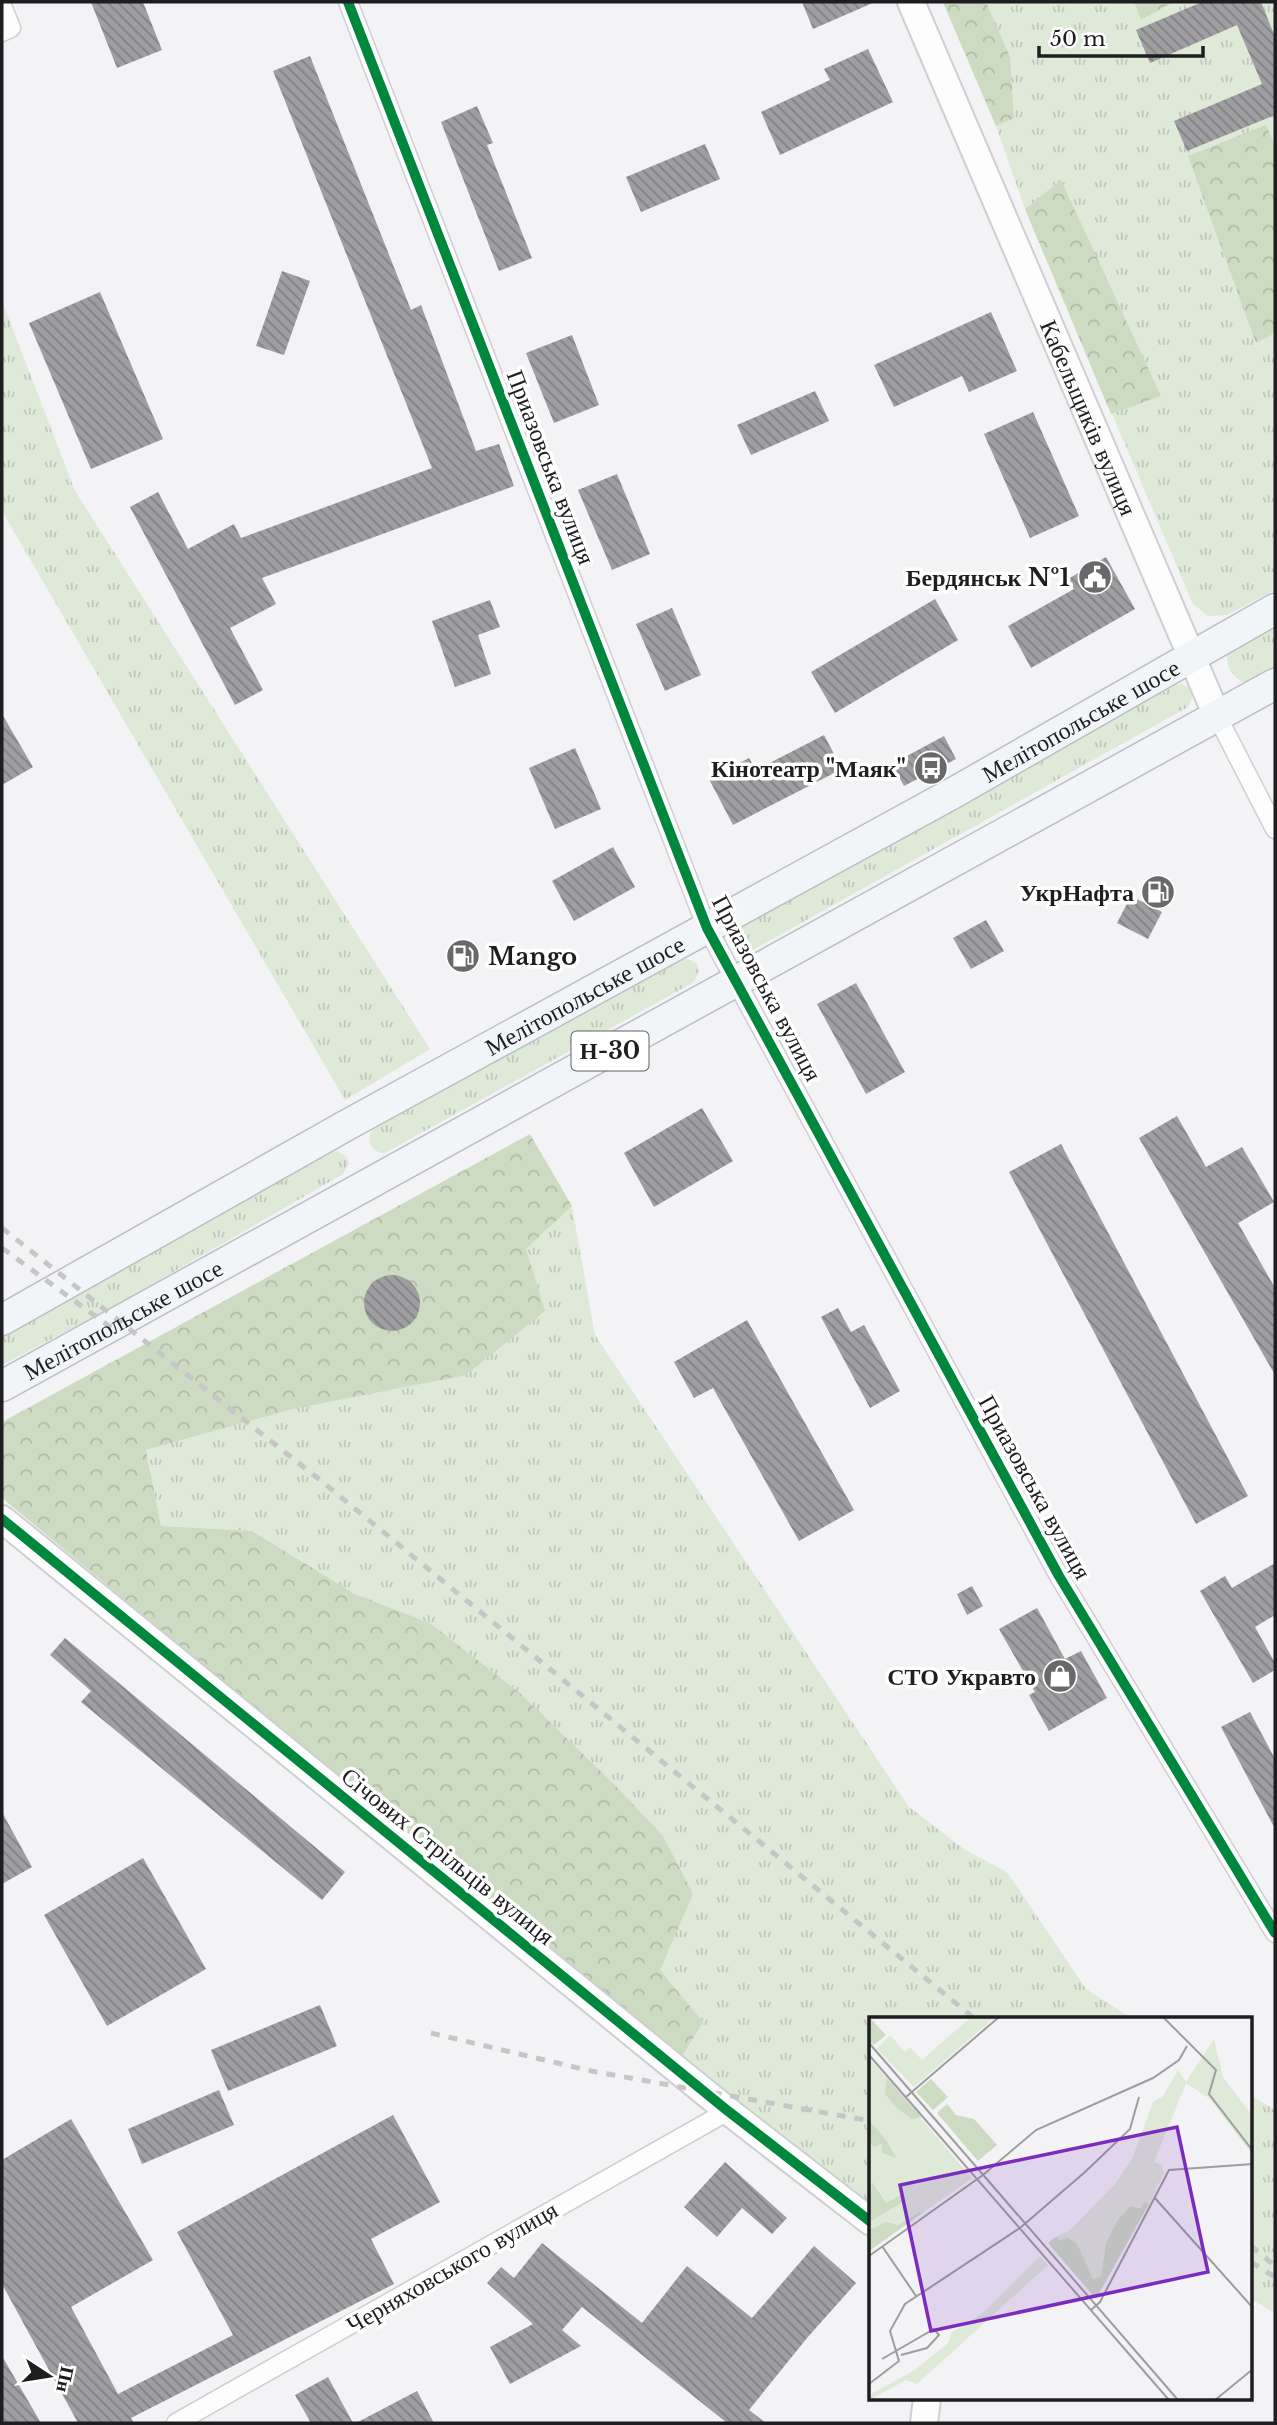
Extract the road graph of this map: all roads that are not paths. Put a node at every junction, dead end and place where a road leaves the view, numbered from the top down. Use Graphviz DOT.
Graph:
graph roads {
  1 [pos="348,2"];
  2 [pos="911,2"];
  3 [pos="2,6"];
  4 [pos="2,32"];
  5 [pos="1275,609"];
  6 [pos="1191,655"];
  7 [pos="1275,684"];
  8 [pos="1217,716"];
  9 [pos="1275,829"];
  10 [pos="707,928"];
  11 [pos="737,981"];
  12 [pos="2,1320"];
  13 [pos="2,1386"];
  14 [pos="2,1519"];
  15 [pos="1275,1933"];
  16 [pos="728,2111"];
  17 [pos="869,2220"];
  18 [pos="927,2400"];
  19 [pos="176,2423"];
  20 [pos="924,2423"];
  1 -- 10 [label="street, Приазовська вулиця"];
  2 -- 6 [label="street, Кабельщиків вулиця"];
  3 -- 4 [label="street"];
  5 -- 6 [label="main road, Мелітопольське шосе / Н-30"];
  6 -- 8 [label="street, Кабельщиків вулиця"];
  6 -- 10 [label="main road, Мелітопольське шосе / Н-30"];
  7 -- 8 [label="main road, Мелітопольське шосе / Н-30"];
  8 -- 9 [label="street, Кабельщиків вулиця"];
  8 -- 11 [label="main road, Мелітопольське шосе / Н-30"];
  10 -- 11 [label="street, Приазовська вулиця"];
  10 -- 12 [label="main road, Мелітопольське шосе / Н-30"];
  11 -- 13 [label="main road, Мелітопольське шосе / Н-30"];
  11 -- 15 [label="street, Приазовська вулиця"];
  14 -- 16 [label="street, Січових Стрільців вулиця"];
  16 -- 17 [label="street, Січових Стрільців вулиця"];
  16 -- 19 [label="street, Черняховського вулиця"];
  18 -- 20 [label="street"];
}
